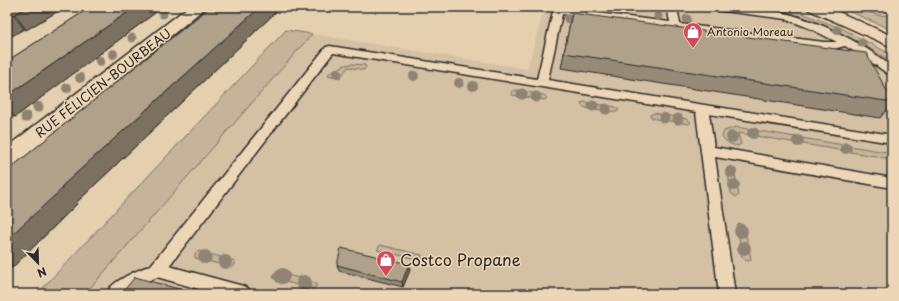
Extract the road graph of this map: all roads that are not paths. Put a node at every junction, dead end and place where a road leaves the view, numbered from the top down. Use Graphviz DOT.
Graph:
graph roads {
  1 [pos="198,7"];
  2 [pos="672,7"];
  3 [pos="715,7"];
  4 [pos="815,7"];
  5 [pos="558,9"];
  6 [pos="675,25"];
  7 [pos="892,42"];
  8 [pos="845,43"];
  9 [pos="892,72"];
  10 [pos="542,83"];
  11 [pos="702,109"];
  12 [pos="892,139"];
  13 [pos="708,151"];
  14 [pos="7,159"];
  15 [pos="892,183"];
  16 [pos="157,270"];
  17 [pos="114,294"];
  18 [pos="244,294"];
  19 [pos="727,294"];
  1 -- 14 [label="street, RUE FÉLICIEN-BOURBEAU"];
  2 -- 6 [label="lane"];
  3 -- 8 [label="lane"];
  4 -- 7 [label="street"];
  5 -- 6 [label="lane"];
  5 -- 10 [label="lane"];
  6 -- 8 [label="lane"];
  8 -- 9 [label="lane"];
  10 -- 11 [label="lane"];
  10 -- 16 [label="lane"];
  11 -- 12 [label="lane"];
  11 -- 13 [label="lane"];
  13 -- 15 [label="lane"];
  13 -- 19 [label="lane"];
  16 -- 17 [label="lane"];
  16 -- 18 [label="lane"];
}
